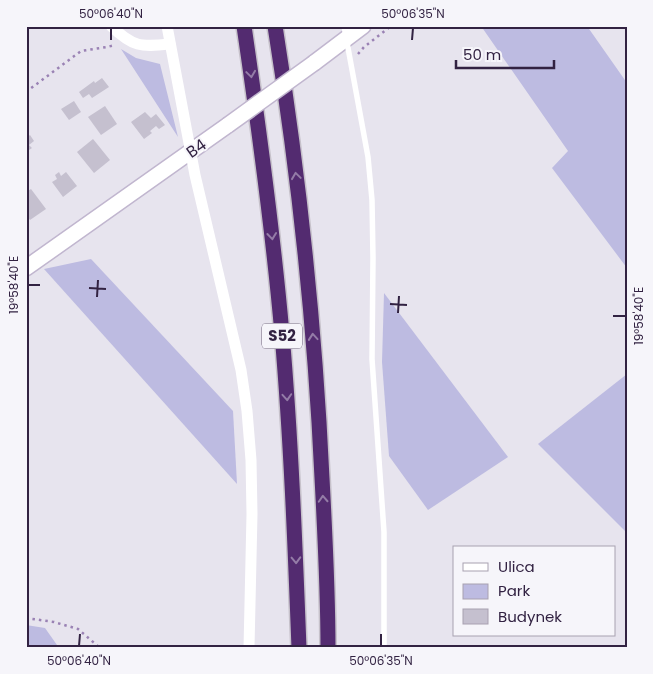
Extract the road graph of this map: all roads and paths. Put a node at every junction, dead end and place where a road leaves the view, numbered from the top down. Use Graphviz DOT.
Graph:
graph roads {
  1 [pos="111,26"];
  2 [pos="167,26"];
  3 [pos="244,26"];
  4 [pos="275,26"];
  5 [pos="363,26"];
  6 [pos="391,26"];
  7 [pos="345,32"];
  8 [pos="125,39"];
  9 [pos="170,44"];
  10 [pos="357,55"];
  11 [pos="26,92"];
  12 [pos="191,151"];
  13 [pos="26,268"];
  14 [pos="26,618"];
  15 [pos="100,648"];
  16 [pos="249,648"];
  17 [pos="298,648"];
  18 [pos="328,648"];
  19 [pos="384,648"];
  1 -- 8 [label="street"];
  2 -- 9 [label="street"];
  3 -- 17 [label="highway, S52, one-way"];
  18 -- 4 [label="highway, S52, one-way"];
  5 -- 7 [label="street, B4"];
  6 -- 10 [label="path"];
  7 -- 12 [label="street, B4, bridge"];
  7 -- 19 [label="lane"];
  8 -- 9 [label="street"];
  8 -- 11 [label="path"];
  9 -- 12 [label="street"];
  12 -- 13 [label="street, B4"];
  12 -- 16 [label="street"];
  14 -- 15 [label="path"];
}
